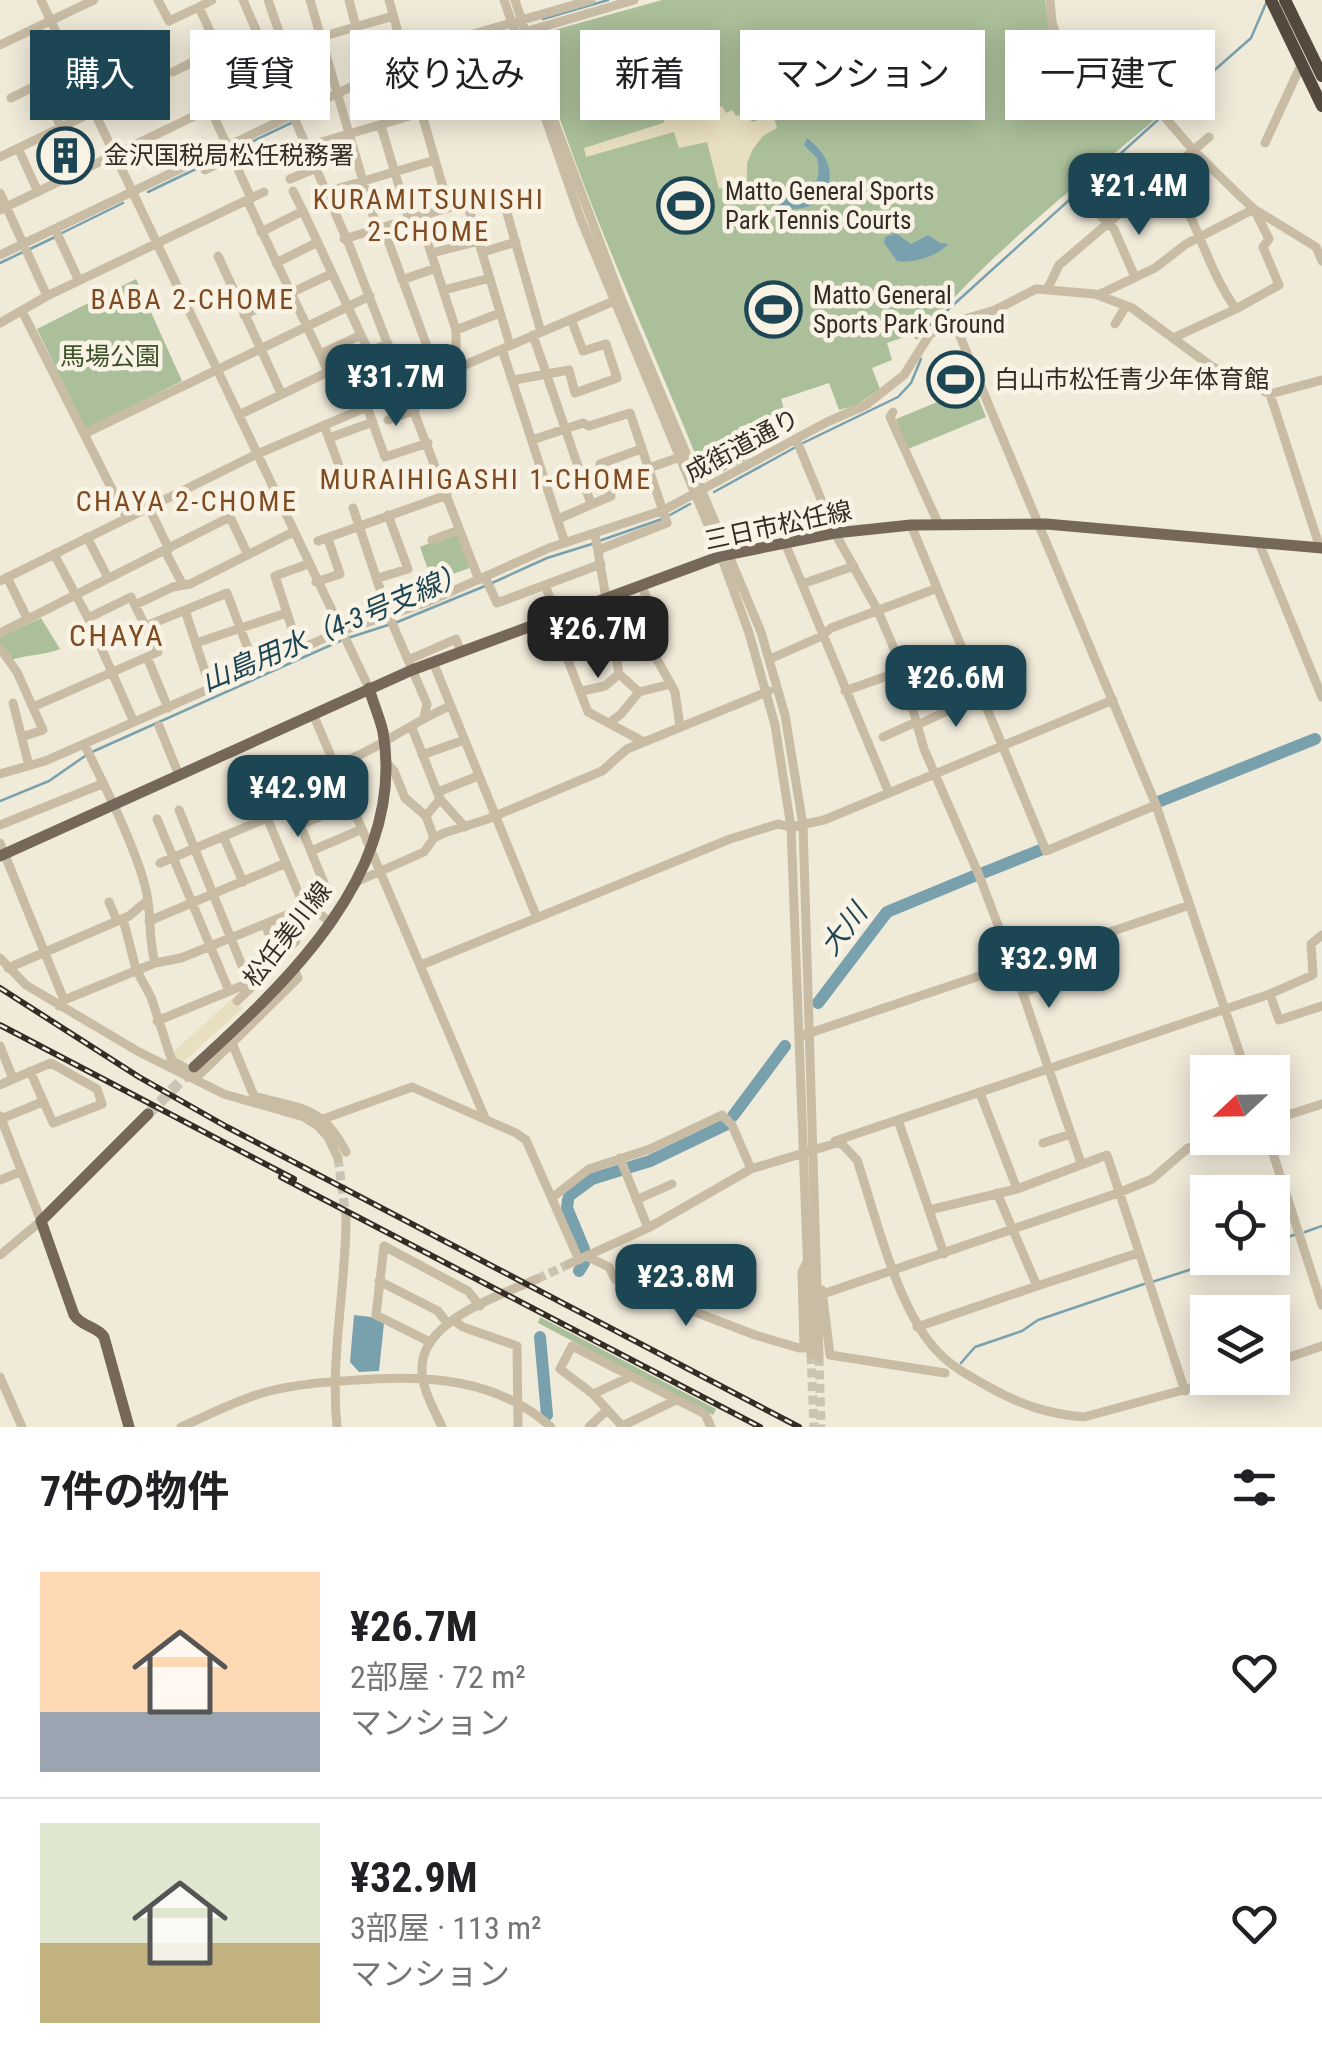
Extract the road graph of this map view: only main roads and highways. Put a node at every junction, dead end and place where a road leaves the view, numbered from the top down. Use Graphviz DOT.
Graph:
graph roads {
  1 [pos="1276,1"];
  2 [pos="1322,76"];
  3 [pos="1322,106"];
  4 [pos="1321,548"];
  5 [pos="369,688"];
  6 [pos="2,851"];
  7 [pos="194,1067"];
  8 [pos="148,1114"];
  9 [pos="128,1427"];
  1 -- 2 [label="highway"];
  1 -- 3 [label="highway"];
  4 -- 5 [label="main road, 三日市松任線"];
  5 -- 6 [label="main road, 三日市松任線"];
  5 -- 7 [label="main road, 松任美川線"];
  8 -- 9 [label="main road"];
}
